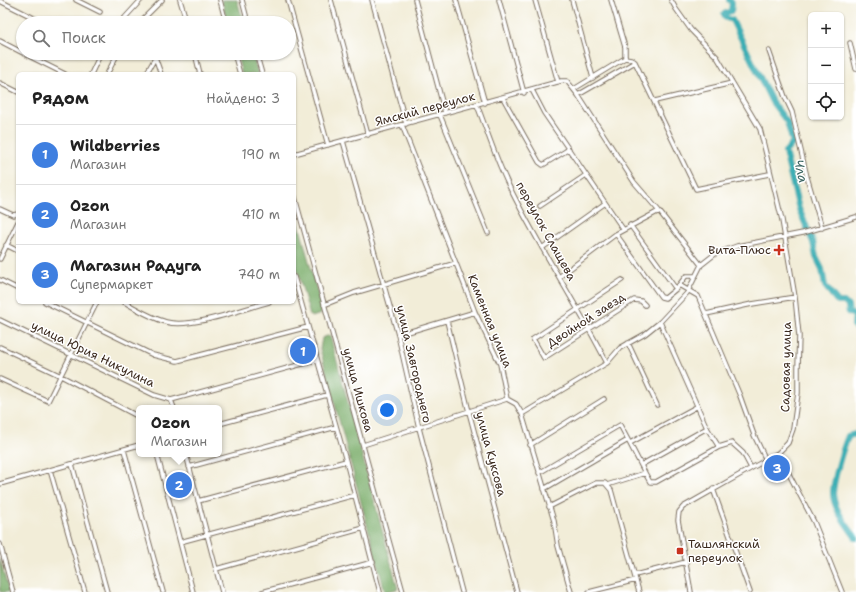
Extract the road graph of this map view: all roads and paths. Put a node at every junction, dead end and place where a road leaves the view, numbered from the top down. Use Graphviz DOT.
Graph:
graph roads {
  1 [pos="3,0"];
  2 [pos="76,0"];
  3 [pos="141,0"];
  4 [pos="162,0"];
  5 [pos="180,0"];
  6 [pos="220,0"];
  7 [pos="242,0"];
  8 [pos="288,0"];
  9 [pos="331,0"];
  10 [pos="372,0"];
  11 [pos="415,0"];
  12 [pos="456,0"];
  13 [pos="499,0"];
  14 [pos="535,0"];
  15 [pos="572,0"];
  16 [pos="611,0"];
  17 [pos="671,0"];
  18 [pos="0,1"];
  19 [pos="100,12"];
  20 [pos="30,16"];
  21 [pos="126,16"];
  22 [pos="146,16"];
  23 [pos="185,16"];
  24 [pos="224,16"];
  25 [pos="246,16"];
  26 [pos="292,16"];
  27 [pos="296,29"];
  28 [pos="0,41"];
  29 [pos="850,43"];
  30 [pos="16,49"];
  31 [pos="769,52"];
  32 [pos="625,58"];
  33 [pos="37,60"];
  34 [pos="98,60"];
  35 [pos="114,60"];
  36 [pos="154,60"];
  37 [pos="156,60"];
  38 [pos="197,60"];
  39 [pos="236,60"];
  40 [pos="258,60"];
  41 [pos="635,62"];
  42 [pos="856,69"];
  43 [pos="62,72"];
  44 [pos="92,72"];
  45 [pos="108,72"];
  46 [pos="148,72"];
  47 [pos="160,72"];
  48 [pos="200,72"];
  49 [pos="239,72"];
  50 [pos="261,72"];
  51 [pos="593,78"];
  52 [pos="0,82"];
  53 [pos="559,82"];
  54 [pos="732,83"];
  55 [pos="574,89"];
  56 [pos="532,90"];
  57 [pos="16,91"];
  58 [pos="524,92"];
  59 [pos="578,95"];
  60 [pos="503,98"];
  61 [pos="655,100"];
  62 [pos="485,103"];
  63 [pos="476,105"];
  64 [pos="445,113"];
  65 [pos="440,115"];
  66 [pos="404,125"];
  67 [pos="368,134"];
  68 [pos="343,141"];
  69 [pos="328,145"];
  70 [pos="569,149"];
  71 [pos="296,153"];
  72 [pos="769,174"];
  73 [pos="586,175"];
  74 [pos="296,201"];
  75 [pos="604,204"];
  76 [pos="540,206"];
  77 [pos="0,209"];
  78 [pos="659,211"];
  79 [pos="16,214"];
  80 [pos="856,217"];
  81 [pos="630,225"];
  82 [pos="16,226"];
  83 [pos="822,228"];
  84 [pos="623,229"];
  85 [pos="488,233"];
  86 [pos="616,234"];
  87 [pos="786,237"];
  88 [pos="6,245"];
  89 [pos="542,248"];
  90 [pos="16,250"];
  91 [pos="0,258"];
  92 [pos="456,263"];
  93 [pos="701,265"];
  94 [pos="695,276"];
  95 [pos="559,277"];
  96 [pos="0,280"];
  97 [pos="622,280"];
  98 [pos="296,284"];
  99 [pos="384,284"];
  100 [pos="678,287"];
  101 [pos="16,288"];
  102 [pos="689,290"];
  103 [pos="299,294"];
  104 [pos="296,295"];
  105 [pos="795,297"];
  106 [pos="49,304"];
  107 [pos="96,304"];
  108 [pos="128,304"];
  109 [pos="262,304"];
  110 [pos="645,305"];
  111 [pos="324,306"];
  112 [pos="579,310"];
  113 [pos="475,312"];
  114 [pos="706,314"];
  115 [pos="0,320"];
  116 [pos="447,321"];
  117 [pos="660,322"];
  118 [pos="86,323"];
  119 [pos="308,327"];
  120 [pos="590,330"];
  121 [pos="398,335"];
  122 [pos="628,343"];
  123 [pos="0,347"];
  124 [pos="71,354"];
  125 [pos="318,360"];
  126 [pos="607,363"];
  127 [pos="61,376"];
  128 [pos="0,379"];
  129 [pos="327,395"];
  130 [pos="507,399"];
  131 [pos="604,399"];
  132 [pos="171,400"];
  133 [pos="173,405"];
  134 [pos="657,405"];
  135 [pos="698,406"];
  136 [pos="469,412"];
  137 [pos="522,414"];
  138 [pos="136,415"];
  139 [pos="222,423"];
  140 [pos="336,427"];
  141 [pos="419,428"];
  142 [pos="707,428"];
  143 [pos="629,441"];
  144 [pos="363,445"];
  145 [pos="530,445"];
  146 [pos="136,446"];
  147 [pos="719,447"];
  148 [pos="124,450"];
  149 [pos="778,453"];
  150 [pos="158,457"];
  151 [pos="187,457"];
  152 [pos="766,460"];
  153 [pos="346,461"];
  154 [pos="72,464"];
  155 [pos="641,465"];
  156 [pos="190,467"];
  157 [pos="751,468"];
  158 [pos="50,470"];
  159 [pos="645,473"];
  160 [pos="539,474"];
  161 [pos="0,484"];
  162 [pos="607,485"];
  163 [pos="544,489"];
  164 [pos="712,489"];
  165 [pos="355,495"];
  166 [pos="198,501"];
  167 [pos="549,507"];
  168 [pos="364,528"];
  169 [pos="207,535"];
  170 [pos="180,542"];
  171 [pos="0,544"];
  172 [pos="373,562"];
  173 [pos="686,562"];
  174 [pos="216,569"];
  175 [pos="635,575"];
  176 [pos="636,580"];
  177 [pos="13,592"];
  178 [pos="85,592"];
  179 [pos="107,592"];
  180 [pos="163,592"];
  181 [pos="194,592"];
  182 [pos="222,592"];
  183 [pos="262,592"];
  184 [pos="380,592"];
  185 [pos="403,592"];
  186 [pos="462,592"];
  187 [pos="517,592"];
  188 [pos="571,592"];
  189 [pos="589,592"];
  190 [pos="639,592"];
  191 [pos="691,592"];
  192 [pos="750,592"];
  193 [pos="842,592"];
  1 -- 18 [label="street"];
  2 -- 19 [label="street"];
  3 -- 21 [label="street"];
  4 -- 22 [label="street"];
  5 -- 23 [label="street"];
  6 -- 24 [label="street"];
  7 -- 25 [label="street"];
  8 -- 26 [label="street"];
  9 -- 67 [label="street"];
  10 -- 66 [label="street, Каменная улица"];
  11 -- 64 [label="street"];
  12 -- 62 [label="street"];
  13 -- 58 [label="street"];
  14 -- 53 [label="street"];
  15 -- 51 [label="street"];
  16 -- 32 [label="street"];
  17 -- 54 [label="street, Садовая улица"];
  18 -- 20 [label="street"];
  27 -- 69 [label="street"];
  28 -- 30 [label="street"];
  29 -- 42 [label="street"];
  31 -- 83 [label="street"];
  32 -- 41 [label="street"];
  32 -- 51 [label="street"];
  33 -- 43 [label="street"];
  34 -- 44 [label="street"];
  35 -- 45 [label="street"];
  36 -- 46 [label="street"];
  37 -- 47 [label="street"];
  38 -- 48 [label="street"];
  39 -- 49 [label="street"];
  40 -- 50 [label="street"];
  41 -- 59 [label="street"];
  41 -- 61 [label="street"];
  51 -- 55 [label="street"];
  52 -- 57 [label="street"];
  53 -- 55 [label="street"];
  53 -- 56 [label="street, Ямский переулок"];
  54 -- 61 [label="street"];
  54 -- 72 [label="street, Садовая улица"];
  55 -- 59 [label="street"];
  56 -- 58 [label="street, Ямский переулок"];
  56 -- 70 [label="street"];
  58 -- 60 [label="street, Ямский переулок"];
  59 -- 78 [label="street"];
  60 -- 62 [label="street, Ямский переулок"];
  60 -- 70 [label="street"];
  61 -- 72 [label="street"];
  62 -- 63 [label="street, Ямский переулок"];
  63 -- 64 [label="street, Ямский переулок"];
  63 -- 89 [label="street, переулок Слащева"];
  64 -- 65 [label="street, Ямский переулок"];
  65 -- 66 [label="street, Ямский переулок"];
  65 -- 85 [label="street"];
  66 -- 67 [label="street, Ямский переулок"];
  66 -- 92 [label="street, Каменная улица"];
  67 -- 68 [label="street, Ямский переулок"];
  68 -- 69 [label="street, Ямский переулок"];
  68 -- 99 [label="street, улица Завгороднего"];
  69 -- 71 [label="street, Ямский переулок"];
  70 -- 73 [label="street"];
  72 -- 87 [label="street, Садовая улица"];
  73 -- 75 [label="street"];
  73 -- 76 [label="street"];
  74 -- 111 [label="street, улица Ишкова"];
  75 -- 84 [label="street"];
  75 -- 89 [label="street"];
  77 -- 79 [label="street"];
  78 -- 81 [label="street"];
  78 -- 93 [label="street"];
  80 -- 83 [label="street"];
  81 -- 84 [label="street"];
  81 -- 100 [label="street"];
  82 -- 88 [label="street"];
  83 -- 87 [label="street"];
  84 -- 86 [label="street"];
  86 -- 95 [label="street"];
  86 -- 100 [label="street"];
  87 -- 93 [label="street"];
  87 -- 105 [label="street, Садовая улица"];
  88 -- 90 [label="street"];
  88 -- 91 [label="street"];
  89 -- 95 [label="street, переулок Слащева"];
  92 -- 99 [label="street"];
  92 -- 113 [label="street, Каменная улица"];
  93 -- 94 [label="street"];
  94 -- 100 [label="street"];
  94 -- 102 [label="street"];
  95 -- 112 [label="street, переулок Слащева"];
  96 -- 101 [label="street"];
  97 -- 112 [label="street, Двойной заезд"];
  98 -- 103 [label="street"];
  99 -- 111 [label="street"];
  99 -- 121 [label="street, улица Завгороднего"];
  100 -- 102 [label="street"];
  102 -- 114 [label="street"];
  102 -- 117 [label="street"];
  103 -- 104 [label="street"];
  103 -- 119 [label="street"];
  105 -- 114 [label="street"];
  105 -- 149 [label="street, Садовая улица"];
  106 -- 118 [label="street"];
  107 -- 118 [label="street"];
  108 -- 109 [label="street"];
  110 -- 120 [label="street, Двойной заезд"];
  111 -- 144 [label="street, улица Ишкова"];
  112 -- 120 [label="street, переулок Слащева"];
  112 -- 120 [label="street, Двойной заезд"];
  113 -- 116 [label="street"];
  113 -- 130 [label="street, Каменная улица"];
  114 -- 152 [label="street"];
  115 -- 124 [label="street, улица Юрия Никулина"];
  116 -- 121 [label="street"];
  116 -- 136 [label="street, улица Куксова"];
  117 -- 122 [label="street"];
  117 -- 135 [label="street"];
  118 -- 119 [label="street"];
  118 -- 124 [label="street"];
  119 -- 125 [label="street"];
  120 -- 126 [label="street, переулок Слащева"];
  121 -- 141 [label="street, улица Завгороднего"];
  122 -- 126 [label="street"];
  122 -- 134 [label="street"];
  123 -- 127 [label="street"];
  124 -- 127 [label="street"];
  124 -- 132 [label="street, улица Юрия Никулина"];
  125 -- 129 [label="street"];
  125 -- 132 [label="street"];
  126 -- 137 [label="street"];
  127 -- 128 [label="street"];
  127 -- 138 [label="street"];
  129 -- 139 [label="street"];
  129 -- 140 [label="street"];
  130 -- 136 [label="street"];
  130 -- 137 [label="street"];
  131 -- 145 [label="street"];
  132 -- 133 [label="street"];
  135 -- 142 [label="street"];
  135 -- 143 [label="street"];
  136 -- 141 [label="street"];
  136 -- 187 [label="street, улица Куксова"];
  137 -- 145 [label="street"];
  140 -- 153 [label="street"];
  140 -- 156 [label="street"];
  141 -- 144 [label="street"];
  141 -- 186 [label="street, улица Завгороднего"];
  142 -- 147 [label="street"];
  142 -- 155 [label="street"];
  143 -- 155 [label="street"];
  143 -- 160 [label="street"];
  143 -- 163 [label="street"];
  144 -- 185 [label="street, улица Ишкова"];
  145 -- 160 [label="street"];
  146 -- 148 [label="street"];
  147 -- 157 [label="street"];
  147 -- 159 [label="street"];
  148 -- 154 [label="street"];
  148 -- 180 [label="street"];
  149 -- 152 [label="street"];
  149 -- 193 [label="street"];
  150 -- 170 [label="street"];
  151 -- 156 [label="street"];
  152 -- 157 [label="street"];
  153 -- 165 [label="street"];
  153 -- 166 [label="street"];
  154 -- 158 [label="street"];
  154 -- 179 [label="street"];
  155 -- 159 [label="street"];
  156 -- 166 [label="street"];
  157 -- 164 [label="street"];
  158 -- 161 [label="street"];
  158 -- 178 [label="street"];
  159 -- 162 [label="street"];
  160 -- 163 [label="street"];
  162 -- 167 [label="street"];
  162 -- 175 [label="street"];
  163 -- 167 [label="street"];
  164 -- 173 [label="street"];
  164 -- 192 [label="street"];
  165 -- 168 [label="street"];
  165 -- 169 [label="street"];
  166 -- 169 [label="street"];
  167 -- 188 [label="street"];
  168 -- 172 [label="street"];
  168 -- 174 [label="street"];
  169 -- 170 [label="street"];
  169 -- 174 [label="street"];
  170 -- 181 [label="street"];
  171 -- 177 [label="street"];
  172 -- 183 [label="street"];
  172 -- 184 [label="street"];
  173 -- 175 [label="street"];
  173 -- 191 [label="street"];
  174 -- 182 [label="street"];
  175 -- 176 [label="street"];
  176 -- 189 [label="street"];
  176 -- 190 [label="street"];
}
